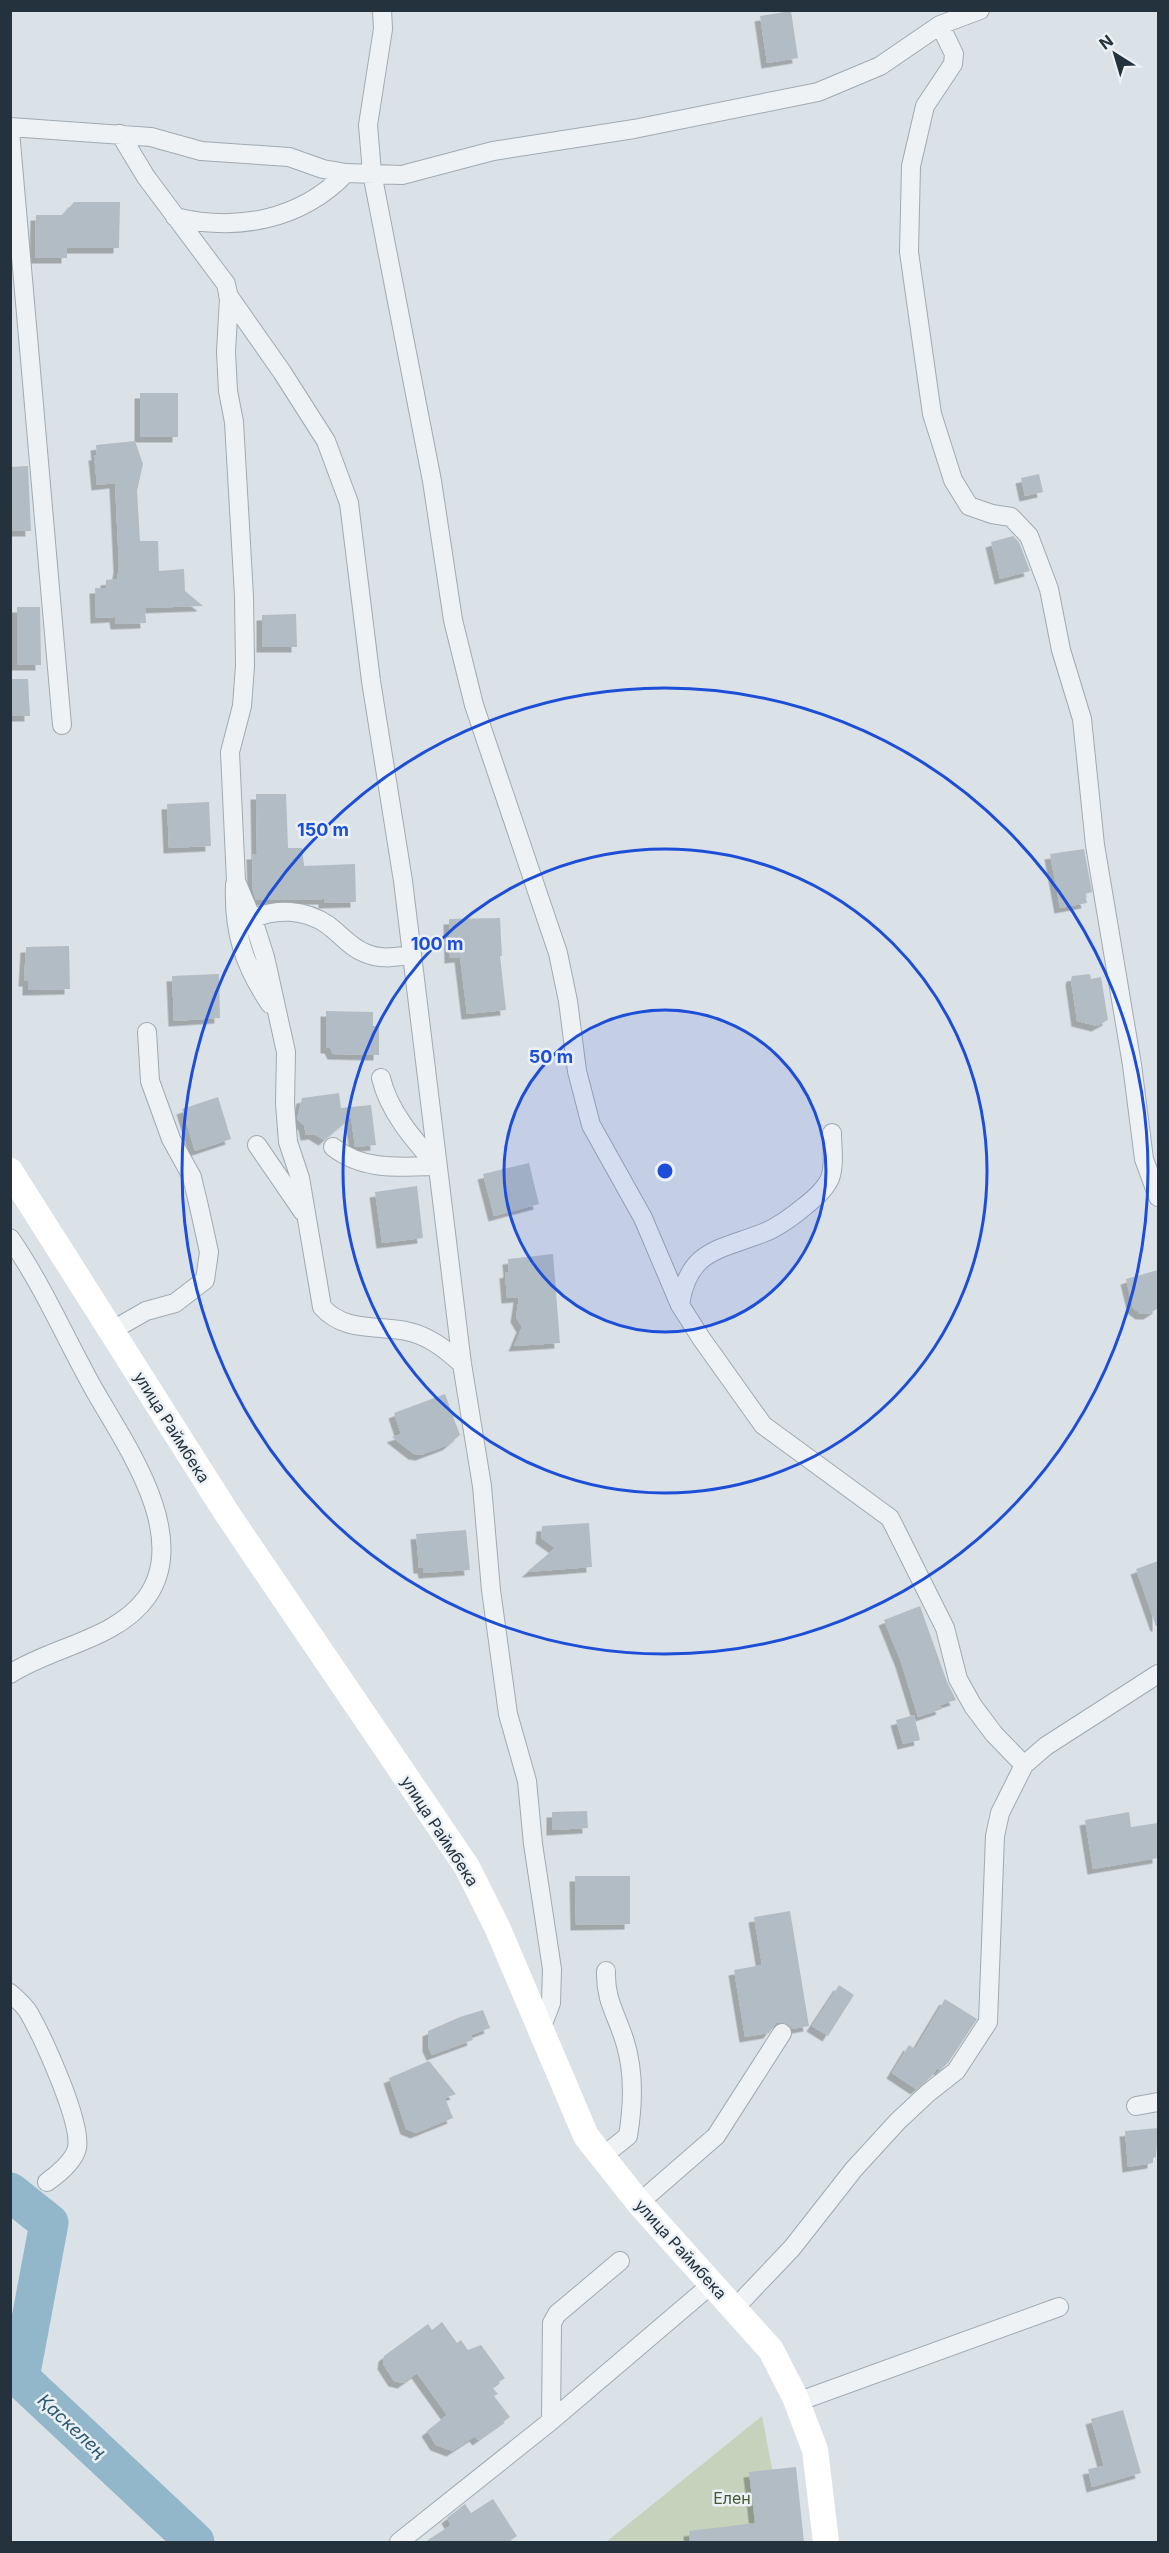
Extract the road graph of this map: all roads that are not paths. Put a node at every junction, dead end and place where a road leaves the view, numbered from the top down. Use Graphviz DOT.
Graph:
graph roads {
  1 [pos="382,10"];
  2 [pos="981,10"];
  3 [pos="940,25"];
  4 [pos="10,129"];
  5 [pos="120,134"];
  6 [pos="346,172"];
  7 [pos="372,172"];
  8 [pos="175,217"];
  9 [pos="228,295"];
  10 [pos="62,725"];
  11 [pos="236,881"];
  12 [pos="252,920"];
  13 [pos="411,955"];
  14 [pos="276,1013"];
  15 [pos="147,1032"];
  16 [pos="381,1078"];
  17 [pos="832,1133"];
  18 [pos="257,1145"];
  19 [pos="333,1147"];
  20 [pos="437,1166"];
  21 [pos="10,1171"];
  22 [pos="1158,1197"];
  23 [pos="306,1216"];
  24 [pos="10,1238"];
  25 [pos="680,1305"];
  26 [pos="111,1331"];
  27 [pos="462,1364"];
  28 [pos="10,1674"];
  29 [pos="1158,1674"];
  30 [pos="1024,1766"];
  31 [pos="606,1971"];
  32 [pos="10,1993"];
  33 [pos="541,2029"];
  34 [pos="782,2033"];
  35 [pos="1158,2102"];
  36 [pos="1136,2106"];
  37 [pos="600,2154"];
  38 [pos="47,2182"];
  39 [pos="639,2203"];
  40 [pos="620,2261"];
  41 [pos="712,2284"];
  42 [pos="1059,2307"];
  43 [pos="734,2309"];
  44 [pos="797,2403"];
  45 [pos="551,2421"];
  46 [pos="399,2542"];
  47 [pos="826,2542"];
  1 -- 7 [label="street"];
  2 -- 3 [label="street"];
  3 -- 7 [label="street"];
  3 -- 22 [label="street"];
  4 -- 5 [label="street"];
  4 -- 10 [label="street"];
  5 -- 6 [label="street"];
  5 -- 8 [label="street"];
  6 -- 7 [label="street"];
  6 -- 8 [label="street"];
  7 -- 25 [label="street"];
  8 -- 9 [label="street"];
  9 -- 11 [label="street"];
  9 -- 13 [label="street"];
  11 -- 12 [label="street"];
  11 -- 14 [label="street"];
  12 -- 13 [label="street"];
  12 -- 14 [label="street"];
  13 -- 20 [label="street"];
  14 -- 23 [label="street"];
  15 -- 26 [label="street"];
  16 -- 20 [label="street"];
  17 -- 25 [label="street"];
  18 -- 23 [label="street"];
  19 -- 20 [label="street"];
  20 -- 27 [label="street"];
  21 -- 26 [label="street, улица Раймбека"];
  23 -- 27 [label="street"];
  24 -- 28 [label="street"];
  25 -- 30 [label="street"];
  26 -- 33 [label="street, улица Раймбека"];
  27 -- 33 [label="street"];
  29 -- 30 [label="street"];
  30 -- 43 [label="street"];
  31 -- 37 [label="street"];
  32 -- 38 [label="street"];
  33 -- 37 [label="street, улица Раймбека"];
  34 -- 39 [label="street"];
  35 -- 36 [label="street"];
  37 -- 39 [label="street, улица Раймбека"];
  39 -- 41 [label="street, улица Раймбека"];
  40 -- 45 [label="street"];
  41 -- 43 [label="street, улица Раймбека"];
  41 -- 45 [label="street"];
  42 -- 44 [label="street"];
  43 -- 44 [label="street, улица Раймбека"];
  44 -- 47 [label="street, улица Раймбека"];
  45 -- 46 [label="street"];
}
